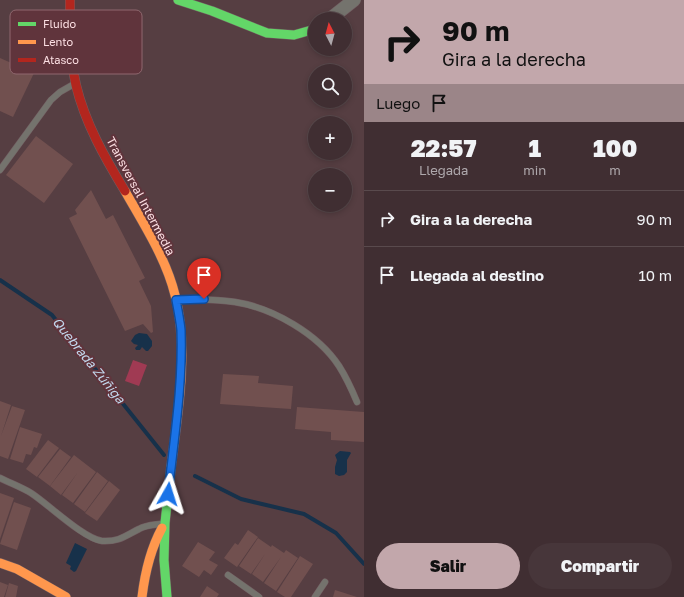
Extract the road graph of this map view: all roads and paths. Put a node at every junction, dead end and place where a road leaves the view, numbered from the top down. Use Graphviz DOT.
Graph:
graph roads {
  1 [pos="178,0"];
  2 [pos="354,0"];
  3 [pos="339,12"];
  4 [pos="308,31"];
  5 [pos="75,74"];
  6 [pos="76,83"];
  7 [pos="0,170"];
  8 [pos="176,300"];
  9 [pos="357,402"];
  10 [pos="0,478"];
  11 [pos="164,524"];
  12 [pos="0,563"];
  13 [pos="228,575"];
  14 [pos="325,582"];
  15 [pos="66,597"];
  16 [pos="142,597"];
  17 [pos="166,597"];
  18 [pos="260,597"];
  19 [pos="315,597"];
  1 -- 4 [label="street"];
  2 -- 3 [label="street"];
  5 -- 6 [label="street, Transversal Intermedia"];
  6 -- 7 [label="lane"];
  6 -- 8 [label="street, Transversal Intermedia"];
  8 -- 9 [label="lane"];
  8 -- 11 [label="street, Transversal Intermedia"];
  10 -- 11 [label="lane"];
  11 -- 16 [label="street"];
  11 -- 17 [label="street, Transversal Intermedia"];
  12 -- 15 [label="street"];
  13 -- 18 [label="lane"];
  14 -- 19 [label="lane"];
}
